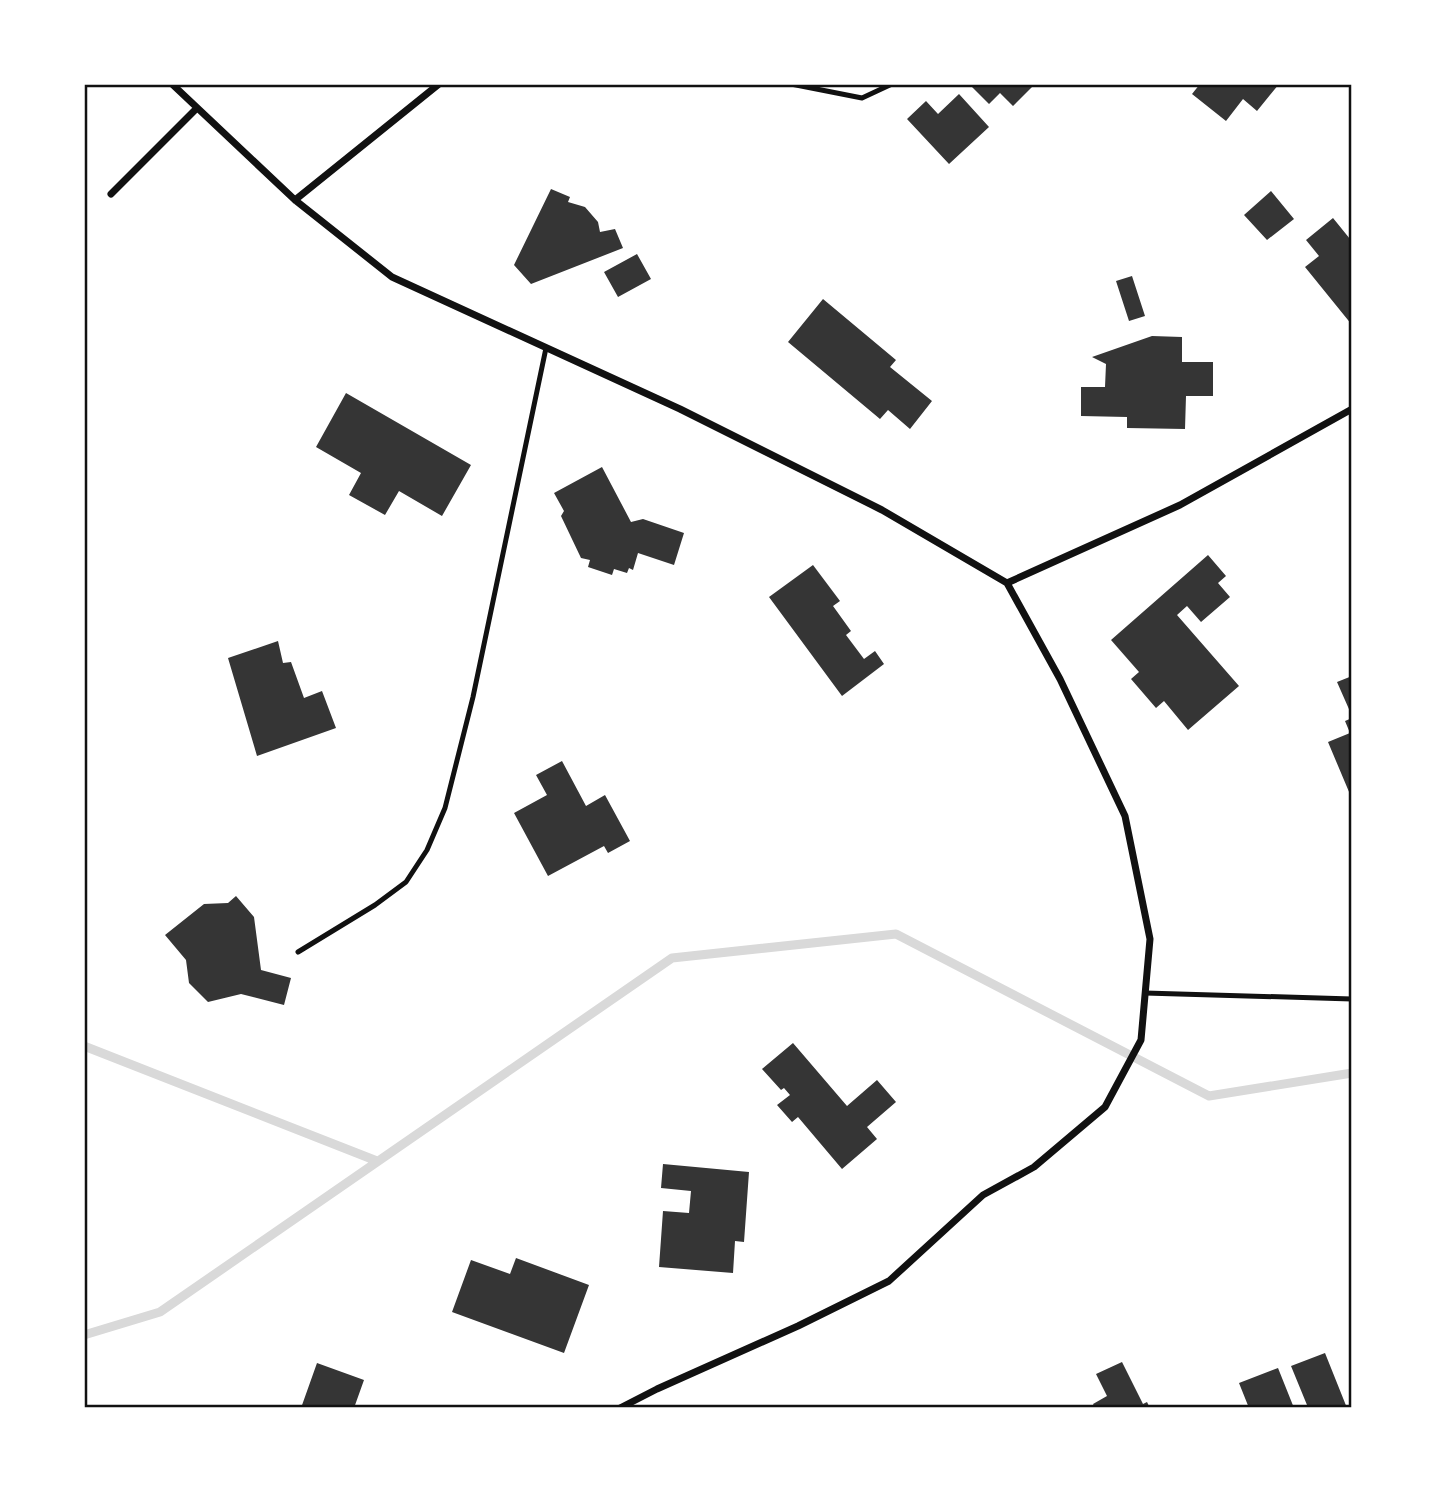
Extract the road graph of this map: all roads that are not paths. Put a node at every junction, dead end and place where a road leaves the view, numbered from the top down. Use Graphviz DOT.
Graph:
graph roads {
  1 [pos="172,84"];
  2 [pos="439,84"];
  3 [pos="791,84"];
  4 [pos="892,84"];
  5 [pos="197,108"];
  6 [pos="111,194"];
  7 [pos="295,200"];
  8 [pos="546,348"];
  9 [pos="1352,409"];
  10 [pos="1007,583"];
  11 [pos="298,951"];
  12 [pos="1145,993"];
  13 [pos="1352,999"];
  14 [pos="620,1408"];
  1 -- 5 [label="street"];
  2 -- 7 [label="street"];
  3 -- 4 [label="lane"];
  5 -- 6 [label="street"];
  5 -- 7 [label="street"];
  7 -- 8 [label="street"];
  8 -- 10 [label="street"];
  8 -- 11 [label="lane"];
  9 -- 10 [label="street"];
  10 -- 12 [label="street"];
  12 -- 13 [label="lane"];
  12 -- 14 [label="street"];
}
